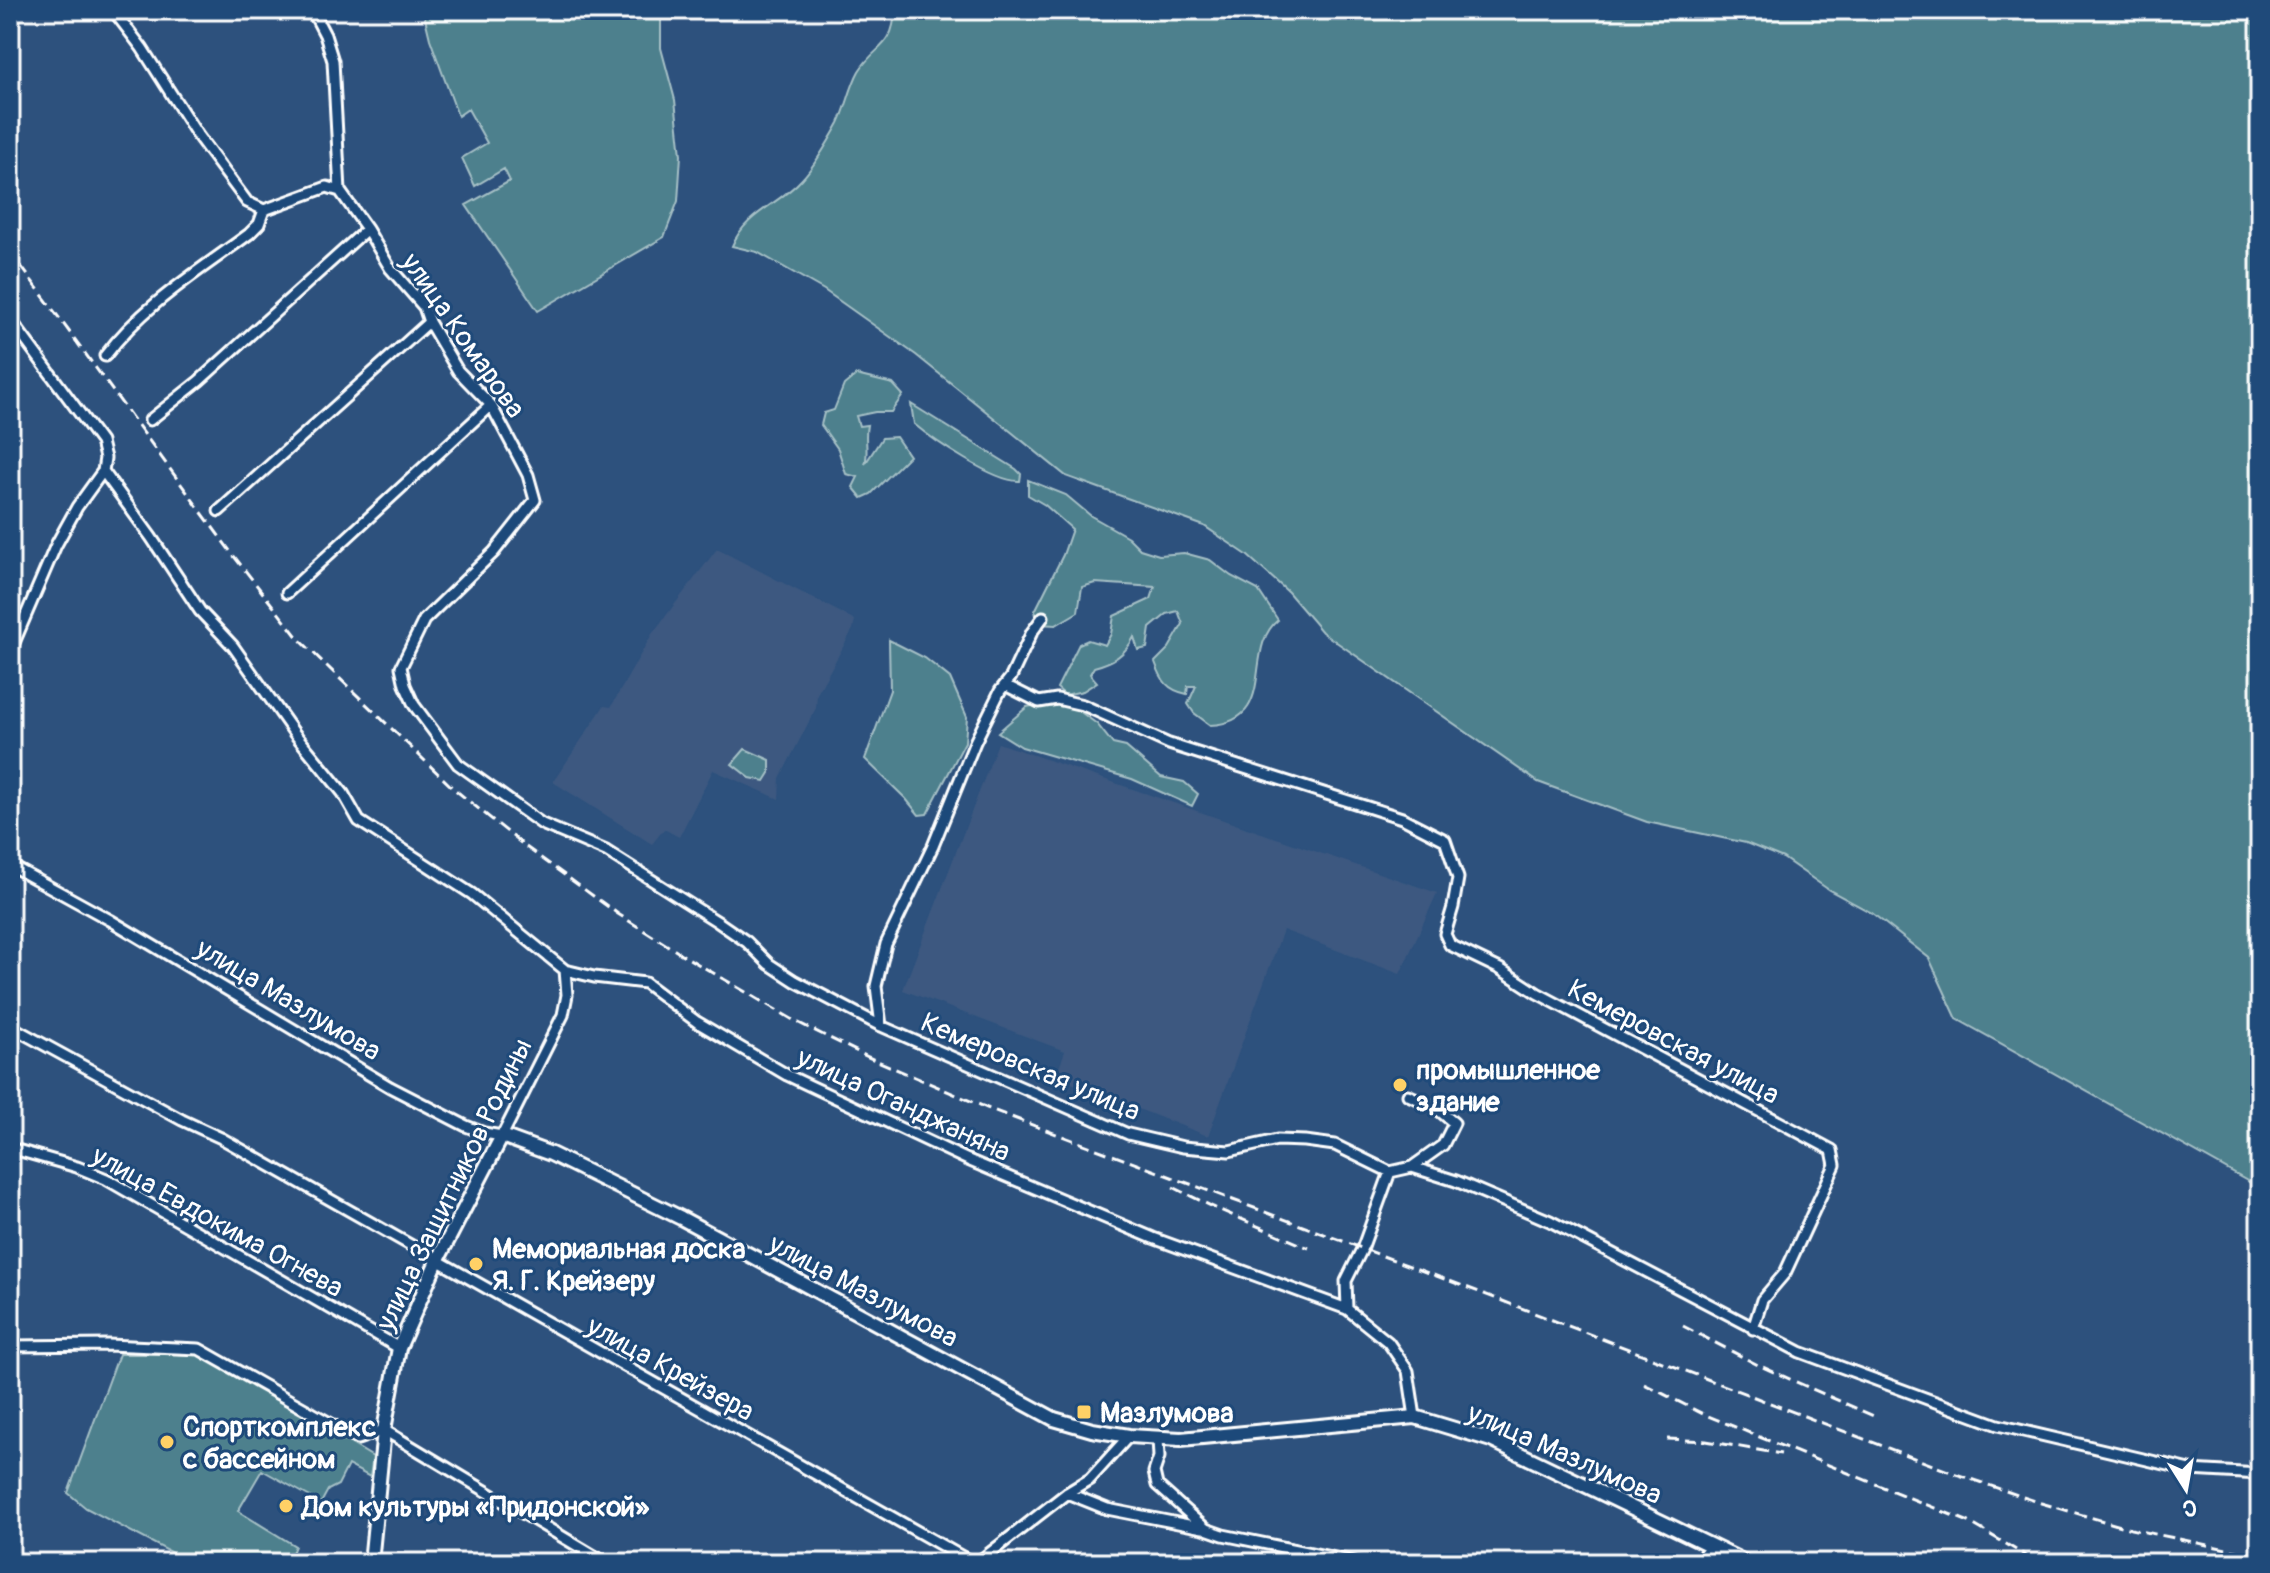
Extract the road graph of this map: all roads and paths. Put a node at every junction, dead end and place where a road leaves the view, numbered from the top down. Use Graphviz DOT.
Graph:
graph roads {
  1 [pos="113,10"];
  2 [pos="312,10"];
  3 [pos="340,191"];
  4 [pos="264,210"];
  5 [pos="367,229"];
  6 [pos="10,319"];
  7 [pos="429,322"];
  8 [pos="105,356"];
  9 [pos="491,405"];
  10 [pos="150,420"];
  11 [pos="103,471"];
  12 [pos="219,511"];
  13 [pos="287,593"];
  14 [pos="1043,617"];
  15 [pos="409,649"];
  16 [pos="10,652"];
  17 [pos="1005,685"];
  18 [pos="10,865"];
  19 [pos="565,970"];
  20 [pos="10,1026"];
  21 [pos="881,1026"];
  22 [pos="1408,1095"];
  23 [pos="502,1136"];
  24 [pos="10,1148"];
  25 [pos="1412,1167"];
  26 [pos="1390,1172"];
  27 [pos="437,1261"];
  28 [pos="1347,1309"];
  29 [pos="1753,1329"];
  30 [pos="10,1346"];
  31 [pos="399,1348"];
  32 [pos="1415,1417"];
  33 [pos="384,1430"];
  34 [pos="1129,1436"];
  35 [pos="1158,1438"];
  36 [pos="2260,1474"];
  37 [pos="1067,1493"];
  38 [pos="1206,1529"];
  39 [pos="1711,1546"];
  40 [pos="371,1563"];
  41 [pos="606,1563"];
  42 [pos="975,1563"];
  43 [pos="1360,1563"];
  44 [pos="1696,1563"];
  45 [pos="1747,1563"];
  1 -- 4 [label="street"];
  2 -- 3 [label="street"];
  3 -- 4 [label="street"];
  3 -- 5 [label="street, улица Комарова"];
  4 -- 8 [label="street"];
  5 -- 7 [label="street, улица Комарова"];
  5 -- 10 [label="street"];
  6 -- 11 [label="street"];
  7 -- 9 [label="street, улица Комарова"];
  7 -- 12 [label="street"];
  9 -- 13 [label="street"];
  9 -- 15 [label="street, улица Комарова"];
  11 -- 16 [label="street"];
  11 -- 19 [label="street, улица Оганджаняна"];
  14 -- 17 [label="street"];
  15 -- 21 [label="street, Кемеровская улица"];
  17 -- 21 [label="street"];
  17 -- 29 [label="street, Кемеровская улица"];
  18 -- 23 [label="street, улица Мазлумова"];
  19 -- 23 [label="street, улица Защитников Родины"];
  19 -- 28 [label="street, улица Оганджаняна"];
  20 -- 27 [label="street, улица Крейзера"];
  21 -- 26 [label="street, Кемеровская улица"];
  22 -- 25 [label="street"];
  23 -- 27 [label="street, улица Защитников Родины"];
  23 -- 34 [label="street, улица Мазлумова"];
  24 -- 31 [label="street, улица Евдокима Огнева"];
  25 -- 26 [label="street"];
  25 -- 29 [label="street"];
  26 -- 28 [label="street"];
  27 -- 31 [label="street, улица Защитников Родины"];
  27 -- 42 [label="street, улица Крейзера"];
  28 -- 32 [label="street, улица Оганджаняна"];
  29 -- 36 [label="street"];
  30 -- 33 [label="street"];
  31 -- 33 [label="street, улица Защитников Родины"];
  32 -- 35 [label="street, улица Мазлумова"];
  32 -- 39 [label="street, улица Мазлумова"];
  33 -- 40 [label="street, улица Защитников Родины"];
  33 -- 41 [label="street"];
  34 -- 35 [label="street, улица Мазлумова"];
  34 -- 37 [label="street"];
  35 -- 38 [label="street"];
  37 -- 38 [label="street"];
  37 -- 42 [label="street"];
  38 -- 43 [label="street"];
  39 -- 44 [label="street"];
  39 -- 45 [label="street, улица Мазлумова"];
}
